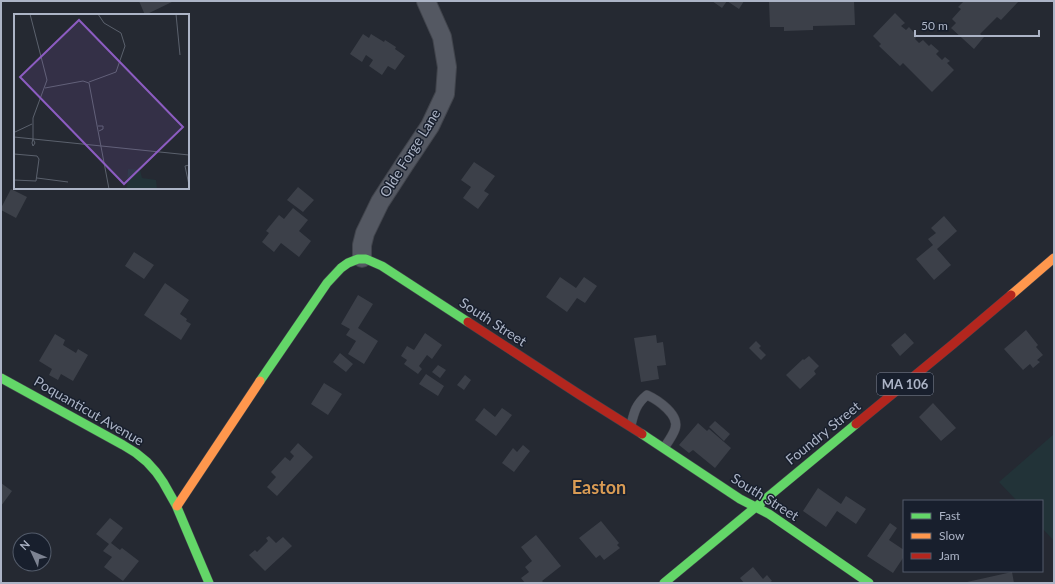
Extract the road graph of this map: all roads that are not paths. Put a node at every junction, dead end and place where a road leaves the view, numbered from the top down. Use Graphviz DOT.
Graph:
graph roads {
  1 [pos="426,1"];
  2 [pos="362,258"];
  3 [pos="1054,258"];
  4 [pos="1,378"];
  5 [pos="631,426"];
  6 [pos="664,448"];
  7 [pos="177,506"];
  8 [pos="755,507"];
  9 [pos="209,583"];
  10 [pos="664,583"];
  11 [pos="869,583"];
  1 -- 2 [label="street, Olde Forge Lane"];
  2 -- 5 [label="main road, South Street"];
  2 -- 7 [label="main road"];
  3 -- 8 [label="main road, Foundry Street / MA 106"];
  4 -- 7 [label="main road, Poquanticut Avenue"];
  5 -- 6 [label="main road, South Street"];
  5 -- 6 [label="lane"];
  6 -- 8 [label="main road, South Street"];
  7 -- 9 [label="main road, Poquanticut Avenue"];
  8 -- 10 [label="main road, Foundry Street / MA 106"];
  8 -- 11 [label="main road, South Street"];
}
